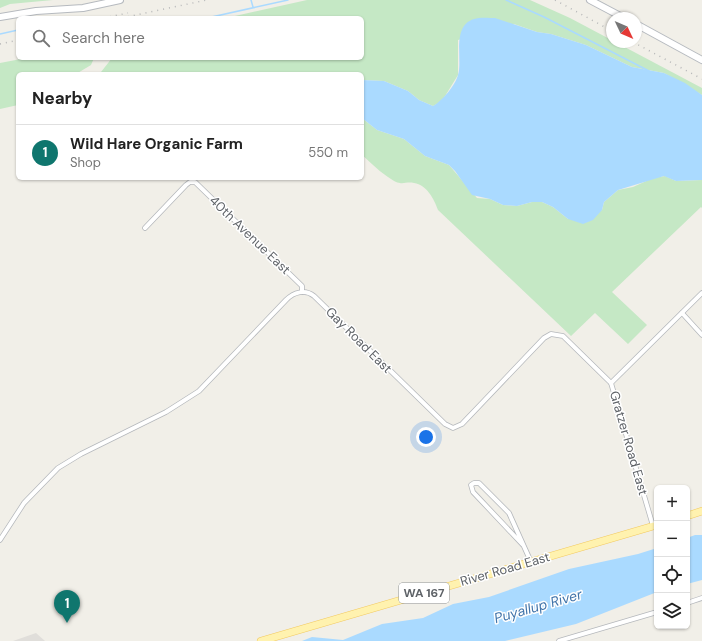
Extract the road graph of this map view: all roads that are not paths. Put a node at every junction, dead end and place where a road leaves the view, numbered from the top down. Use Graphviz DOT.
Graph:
graph roads {
  1 [pos="120,0"];
  2 [pos="590,0"];
  3 [pos="613,12"];
  4 [pos="0,17"];
  5 [pos="642,27"];
  6 [pos="702,60"];
  7 [pos="145,228"];
  8 [pos="302,292"];
  9 [pos="702,293"];
  10 [pos="682,313"];
  11 [pos="702,334"];
  12 [pos="611,383"];
  13 [pos="702,511"];
  14 [pos="690,515"];
  15 [pos="654,522"];
  16 [pos="654,525"];
  17 [pos="0,540"];
  18 [pos="523,544"];
  19 [pos="531,562"];
  20 [pos="702,598"];
  21 [pos="690,602"];
  22 [pos="654,613"];
  23 [pos="262,641"];
  24 [pos="559,641"];
  1 -- 4 [label="main road"];
  2 -- 3 [label="main road"];
  5 -- 6 [label="main road"];
  7 -- 8 [label="street, 40th Avenue East"];
  8 -- 12 [label="street, Gay Road East"];
  8 -- 17 [label="street"];
  9 -- 10 [label="street"];
  10 -- 11 [label="street"];
  10 -- 12 [label="street"];
  12 -- 15 [label="street, Gratzer Road East"];
  13 -- 14 [label="main road"];
  16 -- 19 [label="main road, River Road East / WA 167"];
  18 -- 18 [label="street"];
  18 -- 19 [label="street"];
  19 -- 23 [label="main road, River Road East / WA 167"];
  20 -- 21 [label="street"];
  22 -- 24 [label="street"];
}
